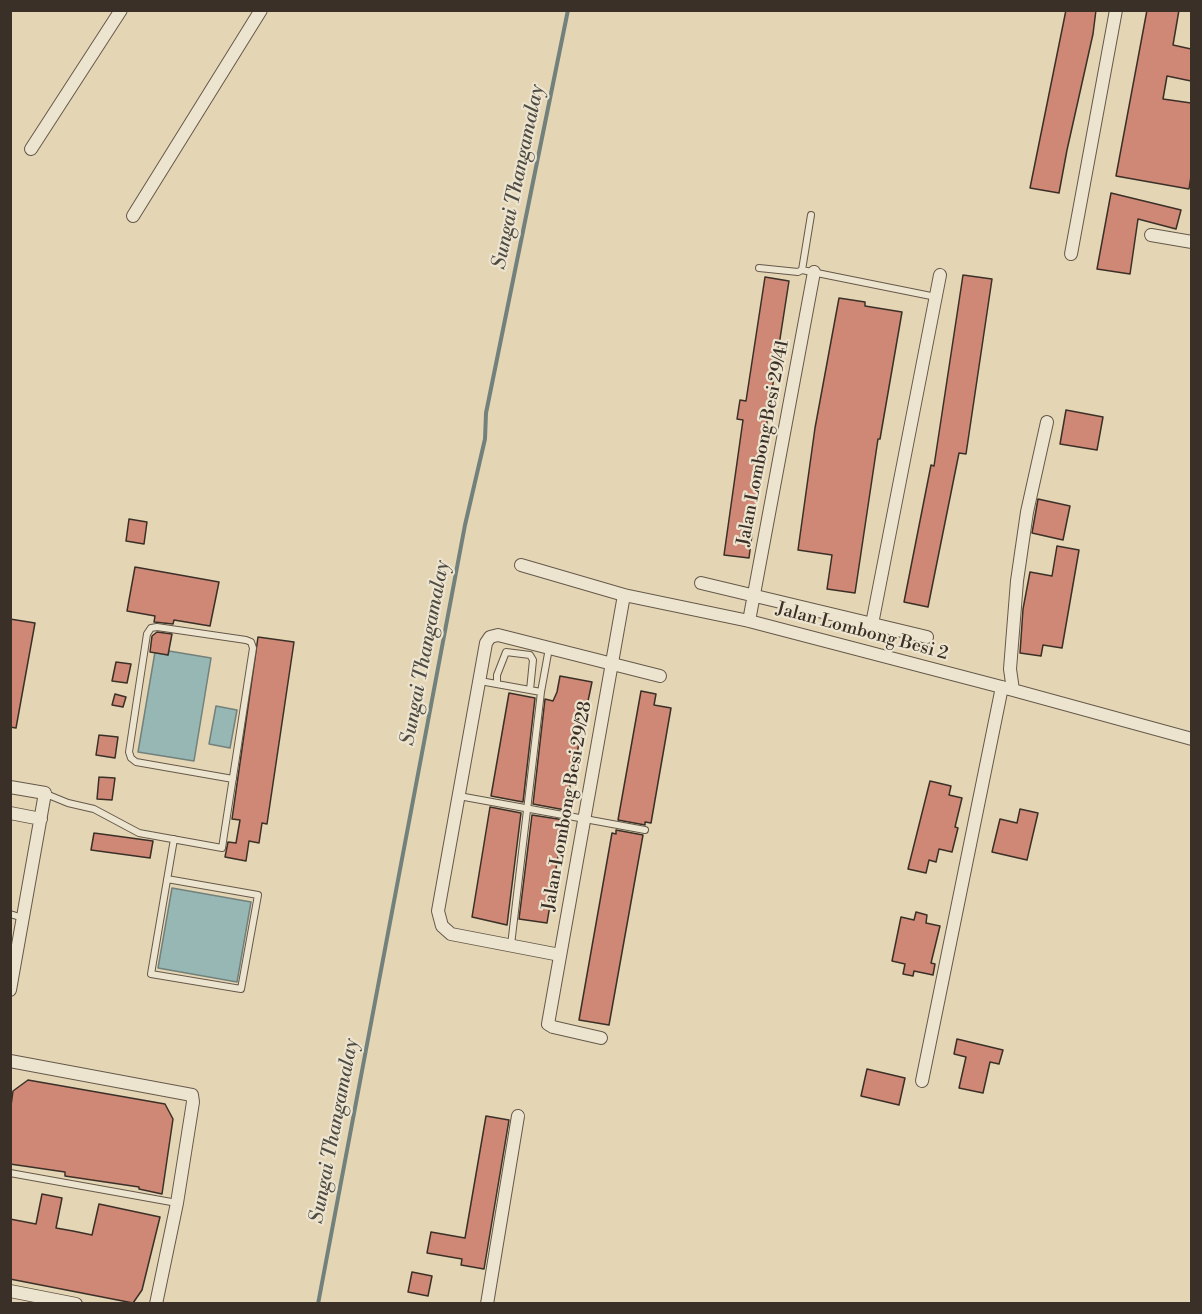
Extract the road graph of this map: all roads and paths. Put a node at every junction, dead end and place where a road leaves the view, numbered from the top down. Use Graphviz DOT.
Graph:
graph roads {
  1 [pos="121,10"];
  2 [pos="261,10"];
  3 [pos="1116,10"];
  4 [pos="31,149"];
  5 [pos="811,215"];
  6 [pos="133,216"];
  7 [pos="1151,235"];
  8 [pos="1191,242"];
  9 [pos="1071,254"];
  10 [pos="759,268"];
  11 [pos="808,271"];
  12 [pos="940,275"];
  13 [pos="936,297"];
  14 [pos="1047,422"];
  15 [pos="521,565"];
  16 [pos="701,583"];
  17 [pos="624,595"];
  18 [pos="753,595"];
  19 [pos="749,621"];
  20 [pos="872,624"];
  21 [pos="927,637"];
  22 [pos="549,648"];
  23 [pos="611,664"];
  24 [pos="660,676"];
  25 [pos="479,681"];
  26 [pos="497,684"];
  27 [pos="1007,688"];
  28 [pos="530,690"];
  29 [pos="541,692"];
  30 [pos="1191,740"];
  31 [pos="233,779"];
  32 [pos="10,787"];
  33 [pos="45,793"];
  34 [pos="459,796"];
  35 [pos="527,808"];
  36 [pos="10,813"];
  37 [pos="40,819"];
  38 [pos="584,819"];
  39 [pos="645,830"];
  40 [pos="174,840"];
  41 [pos="167,879"];
  42 [pos="10,914"];
  43 [pos="23,918"];
  44 [pos="14,945"];
  45 [pos="511,945"];
  46 [pos="560,955"];
  47 [pos="10,990"];
  48 [pos="601,1038"];
  49 [pos="10,1060"];
  50 [pos="922,1081"];
  51 [pos="518,1116"];
  52 [pos="10,1173"];
  53 [pos="177,1203"];
  54 [pos="10,1291"];
  55 [pos="76,1304"];
  56 [pos="156,1304"];
  57 [pos="487,1304"];
  1 -- 4 [label="street"];
  2 -- 6 [label="street"];
  3 -- 9 [label="street"];
  5 -- 11 [label="lane"];
  7 -- 8 [label="street"];
  10 -- 11 [label="lane"];
  11 -- 13 [label="lane"];
  11 -- 18 [label="street, Jalan Lombong Besi 29/41"];
  12 -- 13 [label="street"];
  13 -- 20 [label="street"];
  14 -- 27 [label="street"];
  15 -- 17 [label="street, Jalan Lombong Besi 2"];
  16 -- 18 [label="street"];
  17 -- 19 [label="street, Jalan Lombong Besi 2"];
  17 -- 23 [label="street, Jalan Lombong Besi 29/28"];
  18 -- 19 [label="street, Jalan Lombong Besi 29/41"];
  18 -- 20 [label="street"];
  19 -- 27 [label="street, Jalan Lombong Besi 2"];
  20 -- 21 [label="street"];
  22 -- 23 [label="street"];
  22 -- 25 [label="street"];
  22 -- 29 [label="lane"];
  23 -- 24 [label="street"];
  23 -- 38 [label="street, Jalan Lombong Besi 29/28"];
  25 -- 26 [label="lane"];
  25 -- 34 [label="street"];
  26 -- 28 [label="lane"];
  26 -- 28 [label="lane"];
  27 -- 30 [label="street, Jalan Lombong Besi 2"];
  27 -- 50 [label="street"];
  28 -- 29 [label="lane"];
  29 -- 35 [label="lane"];
  31 -- 31 [label="lane"];
  31 -- 40 [label="lane"];
  32 -- 33 [label="street"];
  33 -- 37 [label="street"];
  33 -- 40 [label="lane"];
  34 -- 35 [label="lane"];
  34 -- 45 [label="street"];
  35 -- 38 [label="lane"];
  35 -- 45 [label="lane"];
  36 -- 37 [label="street"];
  37 -- 43 [label="street"];
  38 -- 39 [label="lane"];
  38 -- 46 [label="street, Jalan Lombong Besi 29/28"];
  40 -- 41 [label="lane"];
  41 -- 41 [label="lane"];
  42 -- 43 [label="lane"];
  43 -- 44 [label="street"];
  44 -- 47 [label="street"];
  45 -- 46 [label="street"];
  46 -- 48 [label="street, Jalan Lombong Besi 29/28"];
  49 -- 53 [label="street"];
  51 -- 57 [label="street"];
  52 -- 53 [label="lane"];
  53 -- 56 [label="street"];
  54 -- 55 [label="street"];
}
